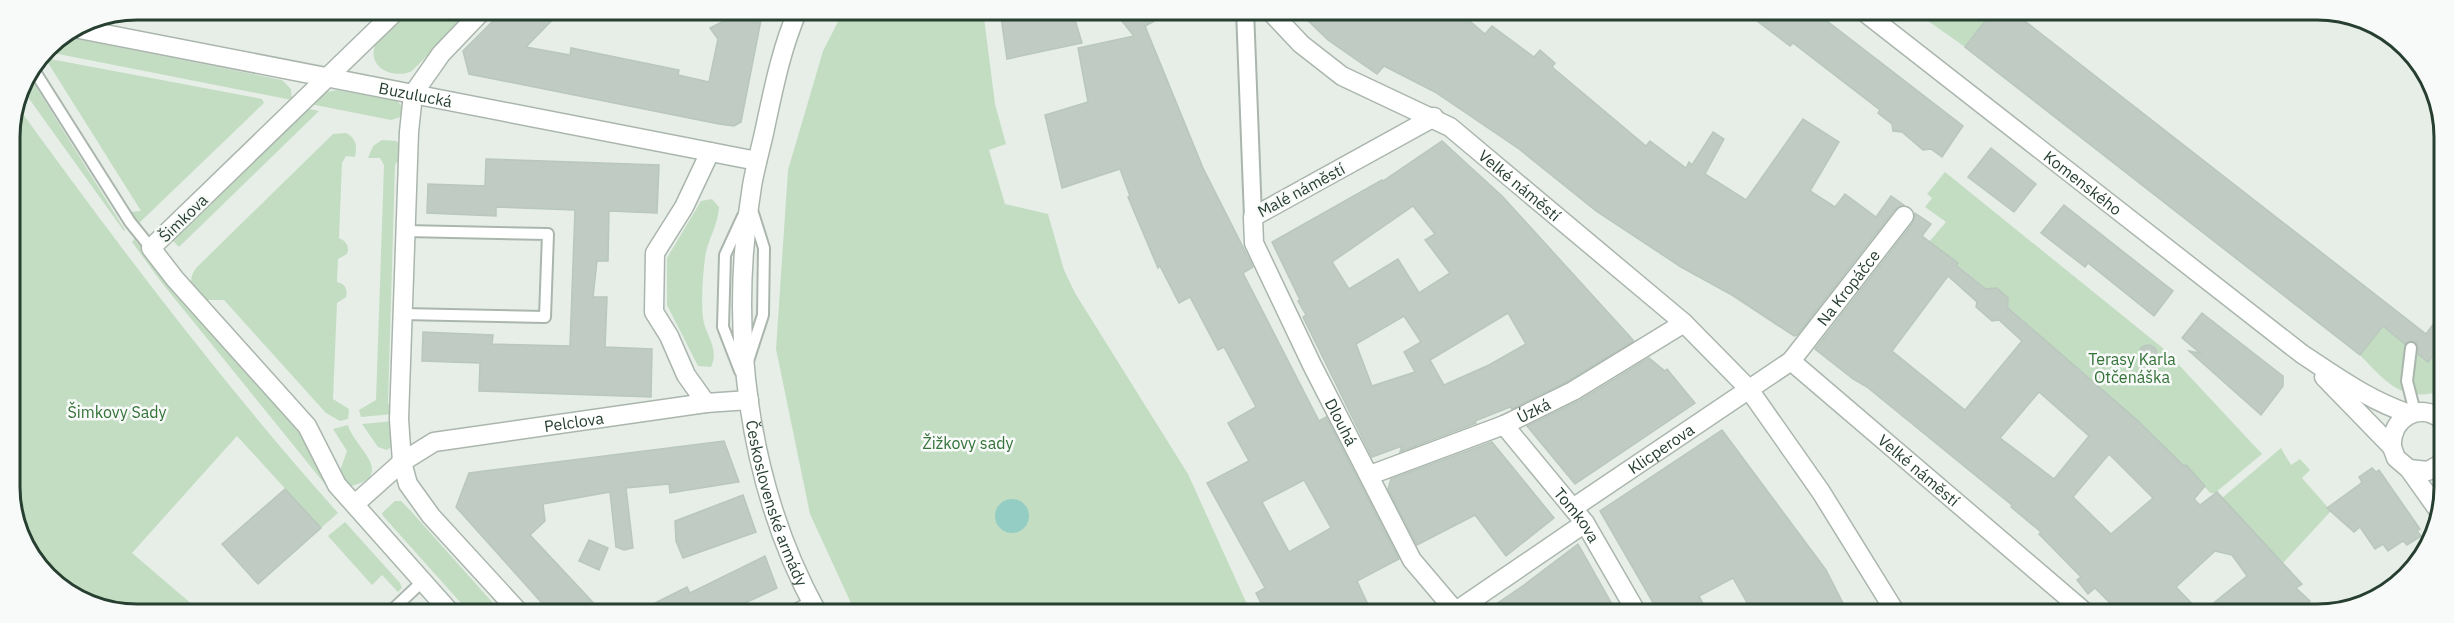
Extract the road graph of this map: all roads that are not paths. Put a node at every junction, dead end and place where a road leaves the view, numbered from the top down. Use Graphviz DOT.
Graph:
graph roads {
  1 [pos="387,20"];
  2 [pos="473,20"];
  3 [pos="794,20"];
  4 [pos="1245,20"];
  5 [pos="1278,20"];
  6 [pos="1875,20"];
  7 [pos="87,31"];
  8 [pos="37,74"];
  9 [pos="328,78"];
  10 [pos="413,94"];
  11 [pos="1434,117"];
  12 [pos="710,152"];
  13 [pos="757,161"];
  14 [pos="750,202"];
  15 [pos="1904,216"];
  16 [pos="1253,218"];
  17 [pos="405,231"];
  18 [pos="151,248"];
  19 [pos="402,314"];
  20 [pos="1684,323"];
  21 [pos="2410,348"];
  22 [pos="2302,354"];
  23 [pos="1791,361"];
  24 [pos="1748,388"];
  25 [pos="748,395"];
  26 [pos="706,403"];
  27 [pos="2423,412"];
  28 [pos="1504,425"];
  29 [pos="2392,447"];
  30 [pos="402,462"];
  31 [pos="2434,468"];
  32 [pos="2409,469"];
  33 [pos="1370,475"];
  34 [pos="2433,503"];
  35 [pos="354,504"];
  36 [pos="1573,508"];
  37 [pos="1585,523"];
  38 [pos="423,581"];
  39 [pos="1449,603"];
  40 [pos="1468,603"];
  41 [pos="1631,603"];
  42 [pos="1890,603"];
  43 [pos="2073,603"];
  44 [pos="399,604"];
  45 [pos="443,604"];
  46 [pos="512,604"];
  47 [pos="808,604"];
  1 -- 9 [label="street, Šimkova"];
  2 -- 10 [label="street"];
  3 -- 13 [label="street, Československé armády"];
  4 -- 16 [label="street, Malé náměstí"];
  5 -- 11 [label="street"];
  6 -- 22 [label="street, Komenského"];
  7 -- 9 [label="street, Buzulucká"];
  8 -- 18 [label="lane"];
  9 -- 10 [label="street, Buzulucká"];
  9 -- 18 [label="street, Šimkova"];
  10 -- 12 [label="street, Buzulucká"];
  10 -- 17 [label="street"];
  11 -- 16 [label="street, Malé náměstí"];
  11 -- 20 [label="street, Velké náměstí"];
  12 -- 13 [label="street, Buzulucká"];
  12 -- 26 [label="street"];
  13 -- 14 [label="street, Československé armády"];
  14 -- 25 [label="street, Československé armády"];
  14 -- 25 [label="lane, Československé armády"];
  15 -- 23 [label="street, Na Kropáčce"];
  16 -- 33 [label="street, Dlouhá"];
  17 -- 19 [label="street"];
  17 -- 19 [label="lane"];
  18 -- 35 [label="street, Šimkova"];
  19 -- 30 [label="street"];
  20 -- 24 [label="street, Velké náměstí"];
  20 -- 28 [label="street, Úzká"];
  21 -- 27 [label="lane"];
  22 -- 27 [label="street, Komenského"];
  22 -- 29 [label="street, Komenského"];
  23 -- 24 [label="street"];
  23 -- 43 [label="street, Velké náměstí"];
  24 -- 36 [label="street, Klicperova"];
  24 -- 42 [label="street, Velké náměstí"];
  25 -- 26 [label="street, Pelclova"];
  25 -- 47 [label="street, Československé armády"];
  26 -- 30 [label="street, Pelclova"];
  27 -- 29 [label="street"];
  28 -- 33 [label="street, Úzká"];
  28 -- 36 [label="street, Tomkova"];
  29 -- 32 [label="street, Komenského"];
  30 -- 35 [label="street"];
  30 -- 46 [label="street"];
  31 -- 32 [label="street"];
  32 -- 34 [label="street, Komenského"];
  33 -- 39 [label="street, Dlouhá"];
  35 -- 38 [label="street, Šimkova"];
  36 -- 37 [label="street, Tomkova"];
  37 -- 40 [label="street"];
  37 -- 41 [label="street, Tomkova"];
  38 -- 44 [label="lane"];
  38 -- 45 [label="street, Šimkova"];
}
